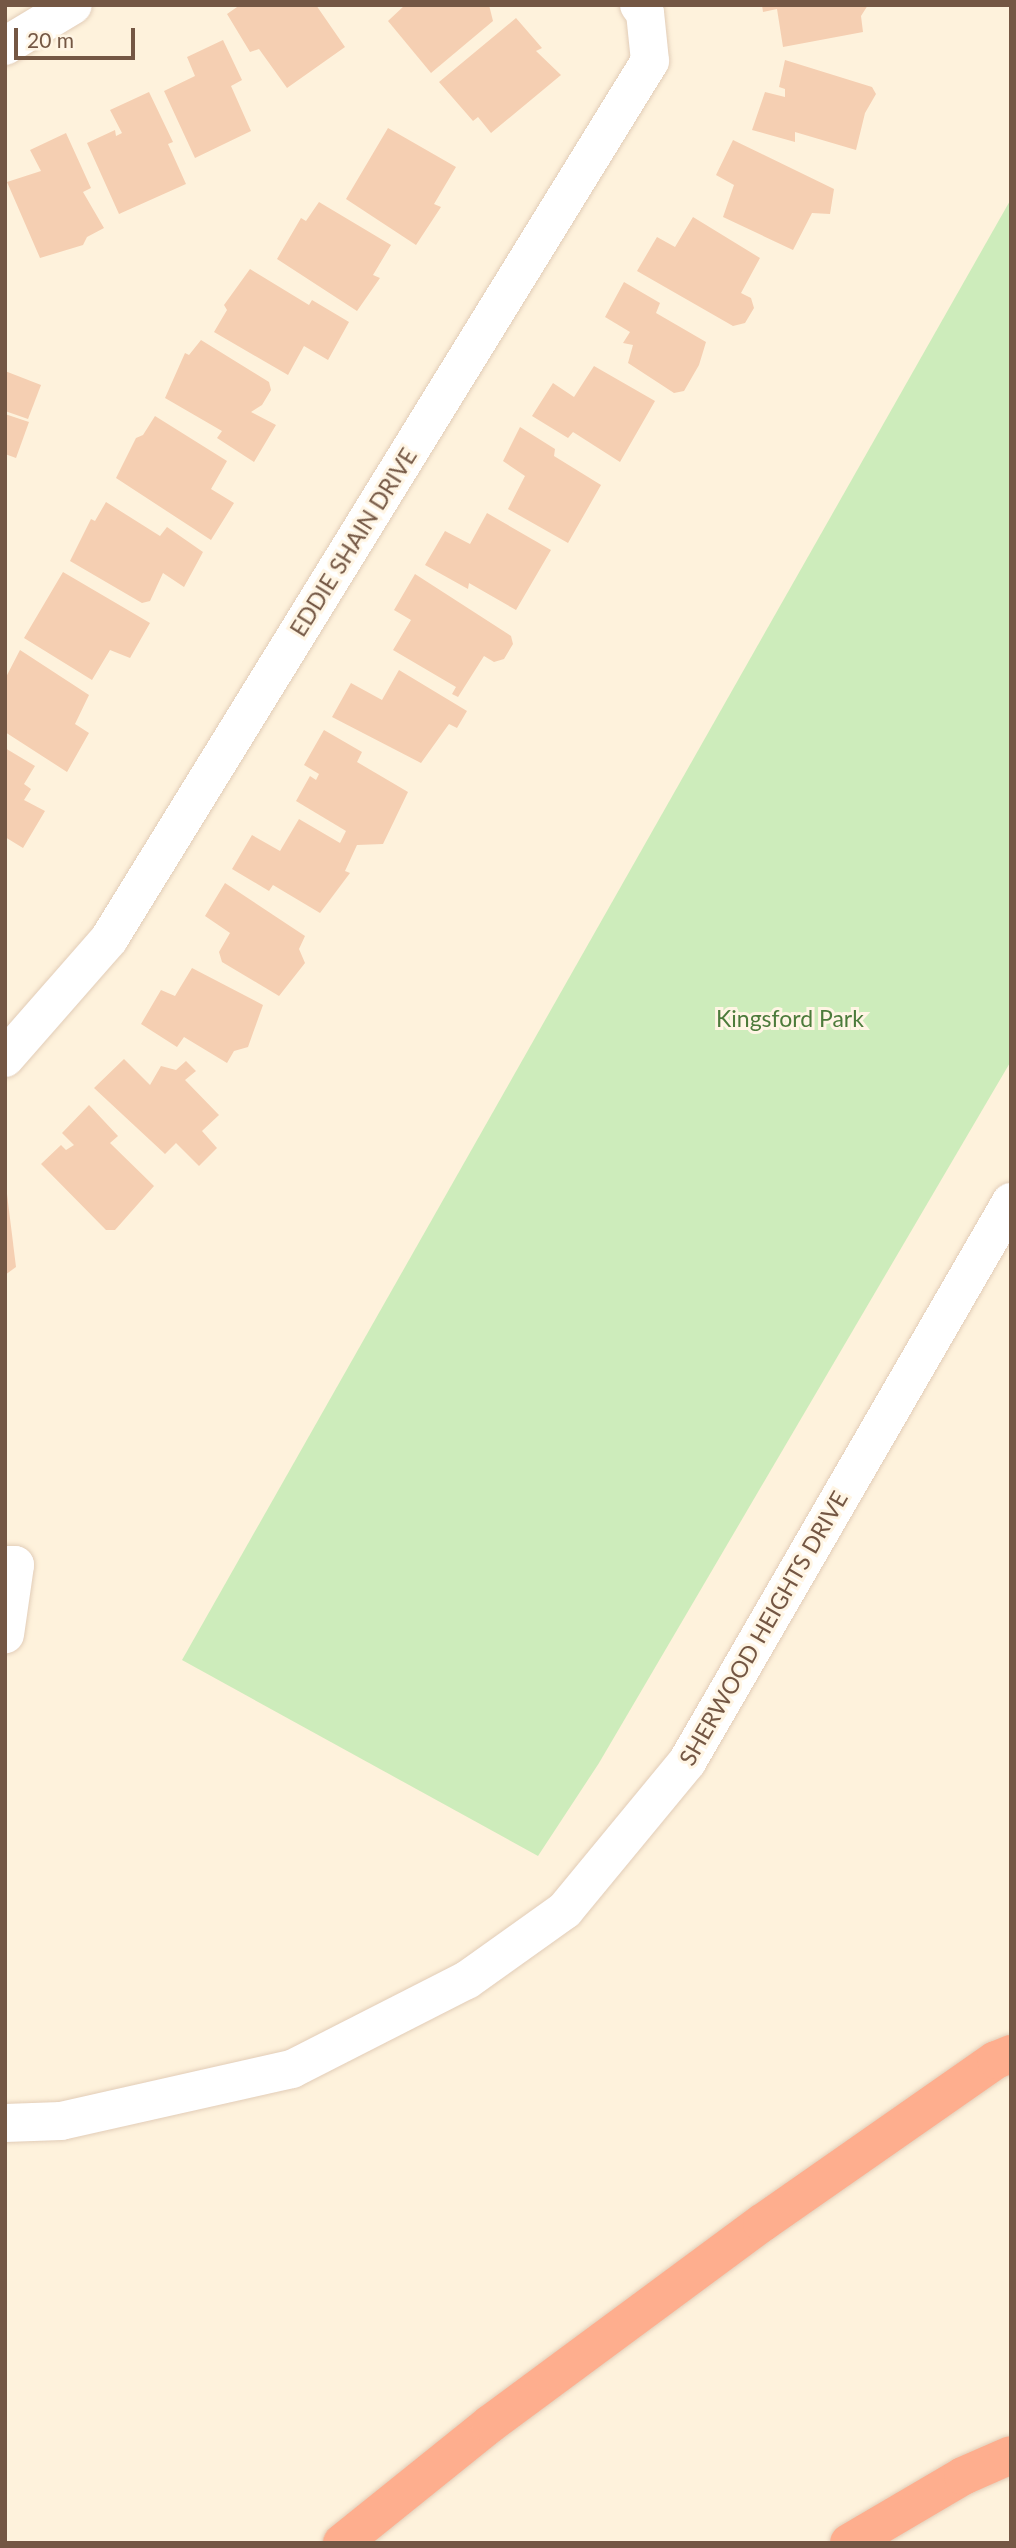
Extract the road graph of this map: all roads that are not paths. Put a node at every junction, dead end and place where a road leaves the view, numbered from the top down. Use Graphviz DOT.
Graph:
graph roads {
  1 [pos="73,5"];
  2 [pos="639,5"];
  3 [pos="5,46"];
  4 [pos="5,1058"];
  5 [pos="1011,1202"];
  6 [pos="5,1565"];
  7 [pos="5,1634"];
  8 [pos="1011,2054"];
  9 [pos="5,2123"];
  10 [pos="1011,2455"];
  11 [pos="342,2543"];
  12 [pos="849,2543"];
  1 -- 3 [label="street"];
  2 -- 4 [label="street, EDDIE SHAIN DRIVE"];
  5 -- 9 [label="street, SHERWOOD HEIGHTS DRIVE"];
  6 -- 7 [label="street"];
  8 -- 11 [label="highway"];
  10 -- 12 [label="highway"];
}
